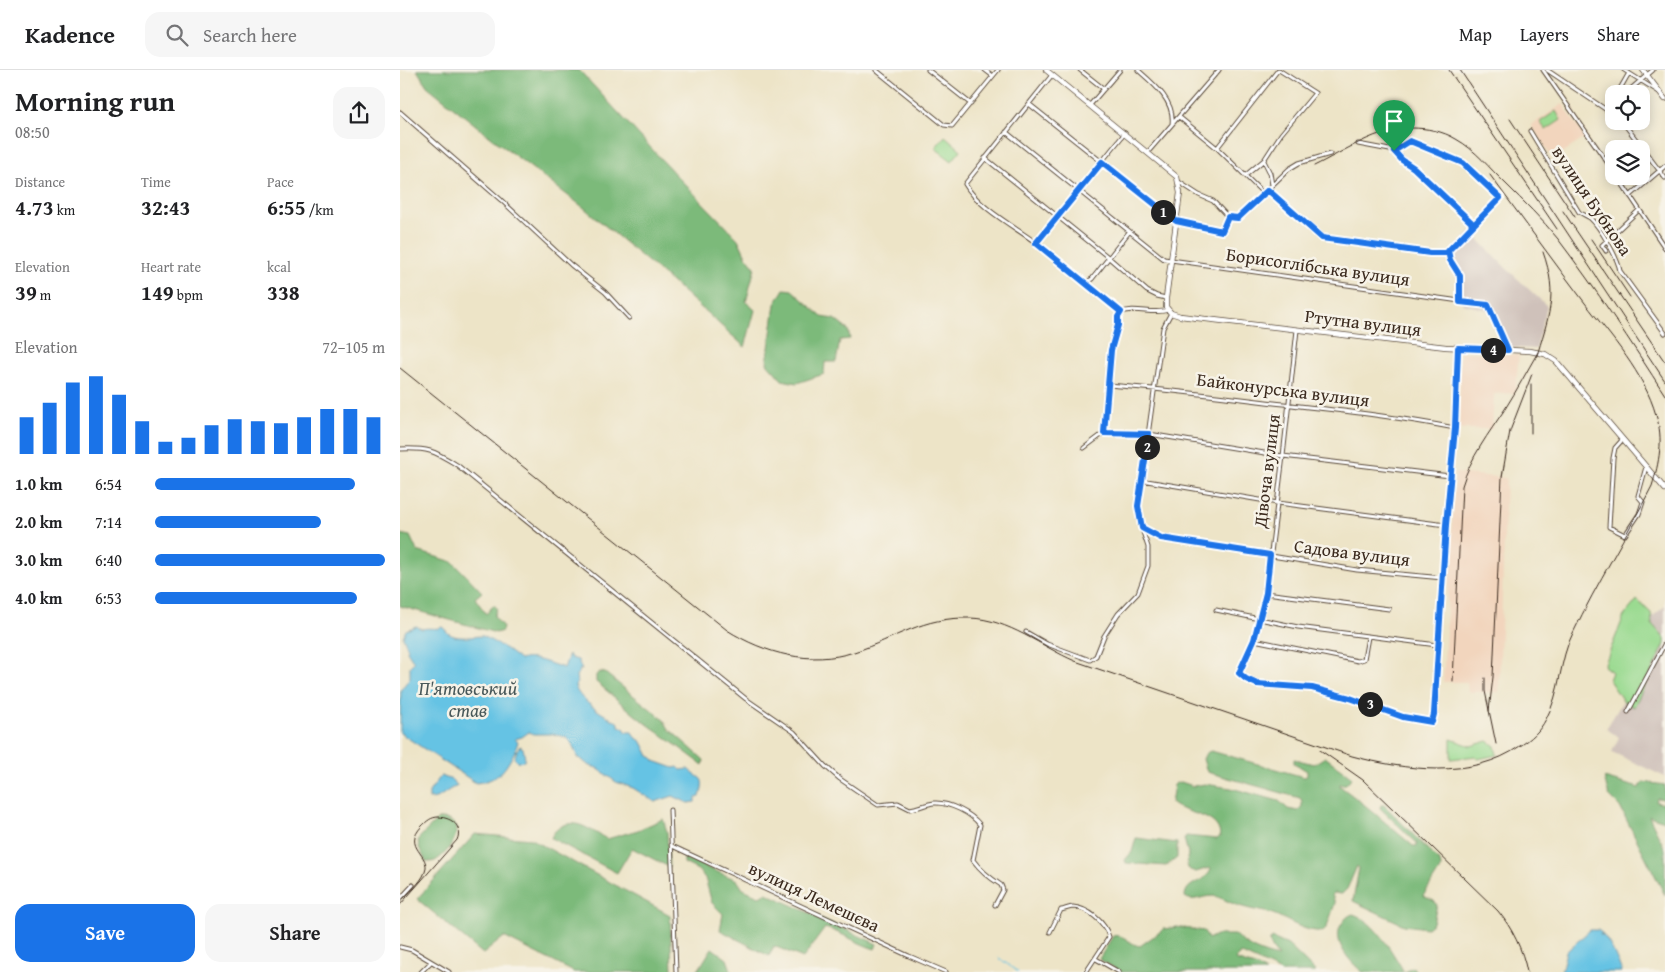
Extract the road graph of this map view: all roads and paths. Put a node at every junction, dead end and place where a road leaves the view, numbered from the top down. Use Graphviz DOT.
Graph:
graph roads {
  1 [pos="928,70"];
  2 [pos="985,70"];
  3 [pos="998,70"];
  4 [pos="1046,70"];
  5 [pos="1080,70"];
  6 [pos="1120,70"];
  7 [pos="1138,70"];
  8 [pos="1219,70"];
  9 [pos="1278,70"];
  10 [pos="1543,70"];
  11 [pos="1547,70"];
  12 [pos="1624,70"];
  13 [pos="1653,70"];
  14 [pos="879,71"];
  15 [pos="1645,72"];
  16 [pos="1629,74"];
  17 [pos="1052,75"];
  18 [pos="993,76"];
  19 [pos="1639,80"];
  20 [pos="1622,85"];
  21 [pos="1634,85"];
  22 [pos="1104,89"];
  23 [pos="1660,93"];
  24 [pos="1665,99"];
  25 [pos="971,104"];
  26 [pos="1029,104"];
  27 [pos="1090,106"];
  28 [pos="1605,109"];
  29 [pos="400,112"];
  30 [pos="1179,117"];
  31 [pos="1172,126"];
  32 [pos="1629,130"];
  33 [pos="1530,131"];
  34 [pos="1006,132"];
  35 [pos="1124,133"];
  36 [pos="1358,144"];
  37 [pos="1217,148"];
  38 [pos="1394,151"];
  39 [pos="1148,152"];
  40 [pos="1330,154"];
  41 [pos="986,158"];
  42 [pos="1605,159"];
  43 [pos="1264,160"];
  44 [pos="1102,162"];
  45 [pos="1665,166"];
  46 [pos="1660,170"];
  47 [pos="1246,175"];
  48 [pos="1665,178"];
  49 [pos="1179,182"];
  50 [pos="1622,185"];
  51 [pos="1272,186"];
  52 [pos="1079,190"];
  53 [pos="1268,190"];
  54 [pos="1264,194"];
  55 [pos="1630,196"];
  56 [pos="1639,210"];
  57 [pos="1058,216"];
  58 [pos="1228,217"];
  59 [pos="1176,221"];
  60 [pos="1472,226"];
  61 [pos="1129,232"];
  62 [pos="1606,241"];
  63 [pos="1036,243"];
  64 [pos="1665,248"];
  65 [pos="1606,251"];
  66 [pos="1448,252"];
  67 [pos="1108,257"];
  68 [pos="1171,261"];
  69 [pos="1084,283"];
  70 [pos="1166,298"];
  71 [pos="1460,302"];
  72 [pos="1169,312"];
  73 [pos="1120,313"];
  74 [pos="629,318"];
  75 [pos="1297,329"];
  76 [pos="1665,333"];
  77 [pos="1458,348"];
  78 [pos="1508,350"];
  79 [pos="1108,385"];
  80 [pos="1155,389"];
  81 [pos="1289,404"];
  82 [pos="1455,428"];
  83 [pos="1104,433"];
  84 [pos="1149,434"];
  85 [pos="1623,439"];
  86 [pos="1084,448"];
  87 [pos="400,449"];
  88 [pos="1283,456"];
  89 [pos="1646,466"];
  90 [pos="1450,476"];
  91 [pos="1141,480"];
  92 [pos="1665,489"];
  93 [pos="1278,503"];
  94 [pos="1446,525"];
  95 [pos="1142,528"];
  96 [pos="1270,555"];
  97 [pos="1443,578"];
  98 [pos="1266,593"];
  99 [pos="1389,609"];
  100 [pos="1216,610"];
  101 [pos="1259,619"];
  102 [pos="1026,632"];
  103 [pos="1368,637"];
  104 [pos="1254,640"];
  105 [pos="1665,643"];
  106 [pos="1437,645"];
  107 [pos="1628,712"];
  108 [pos="670,810"];
  109 [pos="672,846"];
  110 [pos="413,885"];
  111 [pos="400,899"];
  112 [pos="996,905"];
  113 [pos="1050,932"];
  114 [pos="400,947"];
  115 [pos="1096,959"];
  116 [pos="431,962"];
  117 [pos="421,972"];
  118 [pos="449,972"];
  119 [pos="676,972"];
  120 [pos="946,972"];
  121 [pos="1086,972"];
  122 [pos="1119,972"];
  1 -- 25 [label="street"];
  2 -- 18 [label="street"];
  3 -- 18 [label="street"];
  4 -- 17 [label="main road"];
  5 -- 22 [label="street"];
  6 -- 22 [label="street"];
  7 -- 31 [label="street"];
  8 -- 30 [label="street"];
  9 -- 37 [label="street"];
  9 -- 43 [label="street"];
  10 -- 42 [label="street"];
  11 -- 28 [label="street"];
  12 -- 16 [label="street"];
  13 -- 15 [label="street"];
  14 -- 25 [label="street"];
  15 -- 19 [label="street"];
  15 -- 23 [label="main road"];
  16 -- 19 [label="street"];
  16 -- 20 [label="street"];
  17 -- 26 [label="street"];
  17 -- 27 [label="main road"];
  18 -- 25 [label="street"];
  19 -- 21 [label="street"];
  19 -- 23 [label="street"];
  22 -- 27 [label="street"];
  23 -- 24 [label="main road"];
  26 -- 34 [label="street"];
  26 -- 44 [label="street"];
  27 -- 35 [label="main road"];
  29 -- 74 [label="street"];
  30 -- 31 [label="street"];
  30 -- 37 [label="street"];
  31 -- 39 [label="street"];
  32 -- 46 [label="street"];
  33 -- 62 [label="street, вулиця Бубнова"];
  34 -- 41 [label="street"];
  34 -- 52 [label="street"];
  35 -- 39 [label="main road"];
  35 -- 44 [label="street"];
  36 -- 38 [label="street"];
  37 -- 47 [label="street"];
  38 -- 60 [label="street"];
  38 -- 60 [label="street"];
  39 -- 49 [label="main road"];
  40 -- 51 [label="street"];
  41 -- 57 [label="street"];
  41 -- 63 [label="street"];
  43 -- 47 [label="street"];
  43 -- 51 [label="street"];
  44 -- 52 [label="street"];
  44 -- 59 [label="street"];
  45 -- 46 [label="street"];
  46 -- 48 [label="street"];
  46 -- 55 [label="street"];
  47 -- 54 [label="street"];
  49 -- 58 [label="street"];
  49 -- 59 [label="main road"];
  50 -- 55 [label="street"];
  51 -- 53 [label="street"];
  52 -- 57 [label="street"];
  52 -- 61 [label="street"];
  53 -- 54 [label="street"];
  53 -- 66 [label="street"];
  54 -- 58 [label="street"];
  55 -- 56 [label="street"];
  56 -- 62 [label="street"];
  56 -- 64 [label="street"];
  57 -- 63 [label="street"];
  57 -- 67 [label="street"];
  58 -- 59 [label="street"];
  59 -- 68 [label="main road"];
  60 -- 66 [label="street"];
  61 -- 67 [label="street"];
  61 -- 68 [label="street"];
  62 -- 65 [label="street"];
  62 -- 76 [label="street, вулиця Бубнова"];
  63 -- 69 [label="street"];
  66 -- 71 [label="street"];
  67 -- 69 [label="street"];
  67 -- 70 [label="street"];
  68 -- 70 [label="main road"];
  68 -- 71 [label="street, Борисоглібська вулиця"];
  69 -- 73 [label="street"];
  70 -- 72 [label="main road"];
  71 -- 78 [label="street, Борисоглібська вулиця"];
  72 -- 73 [label="street, Ртутна вулиця"];
  72 -- 75 [label="main road, Ртутна вулиця"];
  72 -- 80 [label="street"];
  73 -- 79 [label="street"];
  75 -- 77 [label="main road, Ртутна вулиця"];
  75 -- 81 [label="street, Дівоча вулиця"];
  77 -- 78 [label="main road, Ртутна вулиця"];
  77 -- 82 [label="street"];
  78 -- 85 [label="main road, Ртутна вулиця"];
  79 -- 80 [label="street, Байконурська вулиця"];
  79 -- 83 [label="street"];
  80 -- 81 [label="street, Байконурська вулиця"];
  80 -- 84 [label="street"];
  81 -- 82 [label="street, Байконурська вулиця"];
  81 -- 88 [label="street, Дівоча вулиця"];
  82 -- 90 [label="street"];
  83 -- 84 [label="street"];
  83 -- 86 [label="street"];
  84 -- 88 [label="street"];
  84 -- 91 [label="street"];
  85 -- 89 [label="main road"];
  85 -- 89 [label="street"];
  87 -- 112 [label="street"];
  88 -- 90 [label="street"];
  88 -- 93 [label="street, Дівоча вулиця"];
  89 -- 92 [label="main road"];
  90 -- 94 [label="street"];
  91 -- 93 [label="street"];
  91 -- 95 [label="street"];
  93 -- 94 [label="street"];
  93 -- 96 [label="street, Дівоча вулиця"];
  94 -- 97 [label="street"];
  95 -- 96 [label="street, Садова вулиця"];
  95 -- 102 [label="street"];
  96 -- 97 [label="street, Садова вулиця"];
  96 -- 98 [label="street, Дівоча вулиця"];
  97 -- 106 [label="street"];
  98 -- 99 [label="street"];
  98 -- 101 [label="street, Дівоча вулиця"];
  100 -- 101 [label="street"];
  101 -- 103 [label="street"];
  101 -- 104 [label="street, Дівоча вулиця"];
  103 -- 104 [label="street"];
  103 -- 106 [label="street"];
  104 -- 106 [label="street, Дівоча вулиця"];
  105 -- 107 [label="street"];
  108 -- 109 [label="street"];
  109 -- 119 [label="street"];
  109 -- 120 [label="street, вулиця Лемешєва"];
  110 -- 111 [label="street"];
  113 -- 115 [label="street"];
  114 -- 116 [label="street"];
  115 -- 121 [label="street"];
  115 -- 122 [label="street"];
  116 -- 117 [label="street"];
  116 -- 118 [label="street"];
}
